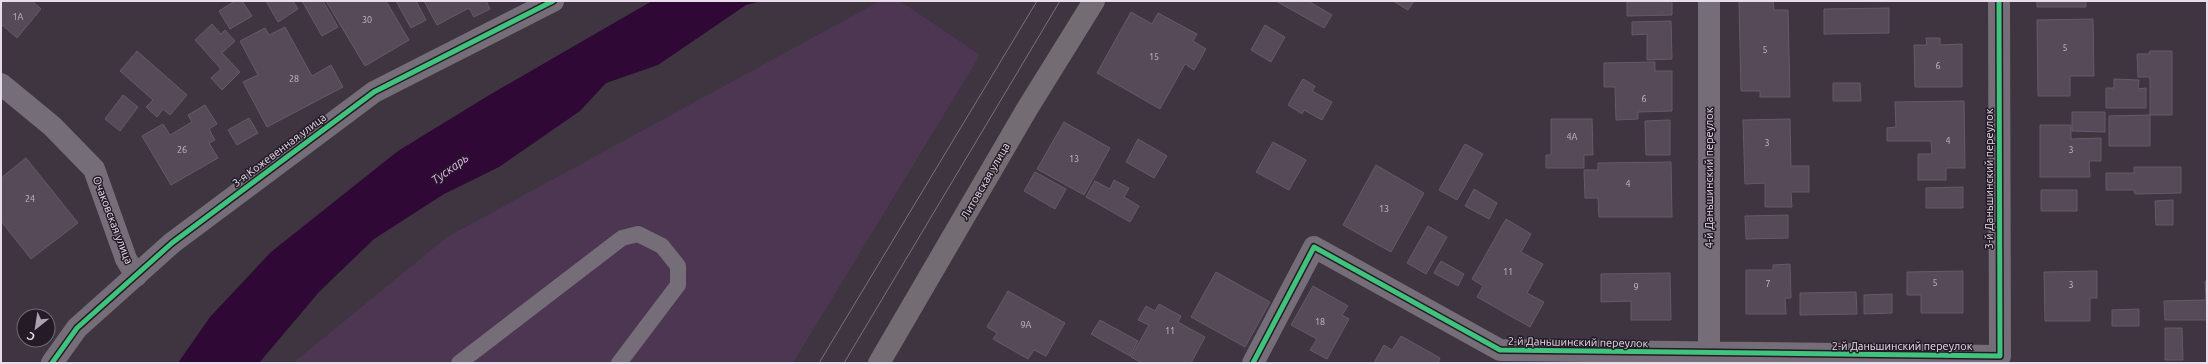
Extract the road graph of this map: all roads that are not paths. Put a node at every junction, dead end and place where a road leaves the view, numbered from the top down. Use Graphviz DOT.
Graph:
graph roads {
  1 [pos="554,1"];
  2 [pos="1094,1"];
  3 [pos="1709,1"];
  4 [pos="1999,1"];
  5 [pos="1,84"];
  6 [pos="136,276"];
  7 [pos="1709,354"];
  8 [pos="2000,356"];
  9 [pos="52,363"];
  10 [pos="458,363"];
  11 [pos="619,363"];
  12 [pos="879,363"];
  13 [pos="1253,363"];
  1 -- 6 [label="street, 3-я Кожевенная улица"];
  2 -- 12 [label="main road, Литовская улица"];
  3 -- 7 [label="street, 4-й Даньшинский переулок"];
  4 -- 8 [label="street, 3-й Даньшинский переулок"];
  5 -- 6 [label="street, Очаковская улица"];
  6 -- 9 [label="street, 3-я Кожевенная улица"];
  7 -- 8 [label="street, 2-й Даньшинский переулок"];
  7 -- 13 [label="street, 2-й Даньшинский переулок"];
  10 -- 11 [label="lane"];
}
